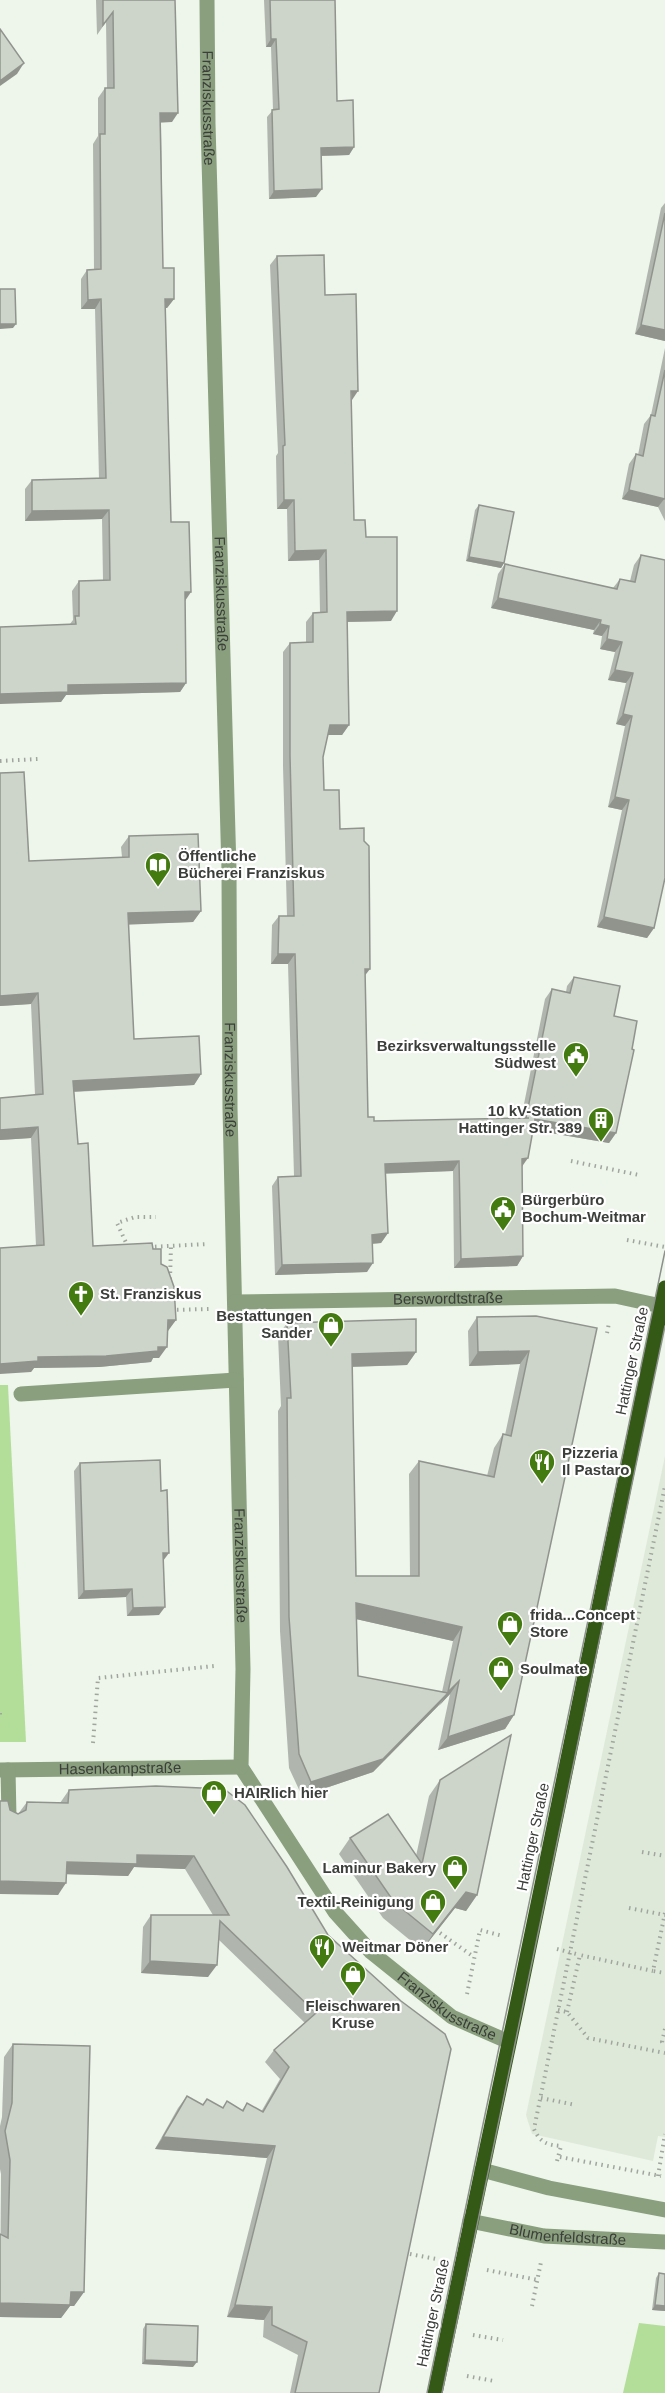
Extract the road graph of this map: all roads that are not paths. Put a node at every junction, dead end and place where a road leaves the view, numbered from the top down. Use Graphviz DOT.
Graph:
graph roads {
  1 [pos="207,0"];
  2 [pos="665,1288"];
  3 [pos="235,1302"];
  4 [pos="661,1306"];
  5 [pos="236,1380"];
  6 [pos="21,1394"];
  7 [pos="241,1767"];
  8 [pos="4,1770"];
  9 [pos="9,1817"];
  10 [pos="509,2042"];
  11 [pos="482,2170"];
  12 [pos="665,2210"];
  13 [pos="470,2221"];
  14 [pos="665,2242"];
  15 [pos="435,2393"];
  1 -- 3 [label="street, Franziskusstraße"];
  2 -- 4 [label="main road, Hattinger Straße"];
  3 -- 4 [label="street, Berswordtstraße"];
  3 -- 5 [label="street, Franziskusstraße"];
  4 -- 10 [label="main road, Hattinger Straße"];
  5 -- 6 [label="street"];
  5 -- 7 [label="street, Franziskusstraße"];
  7 -- 8 [label="street, Hasenkampstraße"];
  7 -- 10 [label="street, Franziskusstraße"];
  8 -- 9 [label="street"];
  10 -- 11 [label="main road, Hattinger Straße"];
  11 -- 12 [label="street"];
  11 -- 13 [label="main road, Hattinger Straße"];
  13 -- 14 [label="street, Blumenfeldstraße"];
  13 -- 15 [label="main road, Hattinger Straße"];
}
